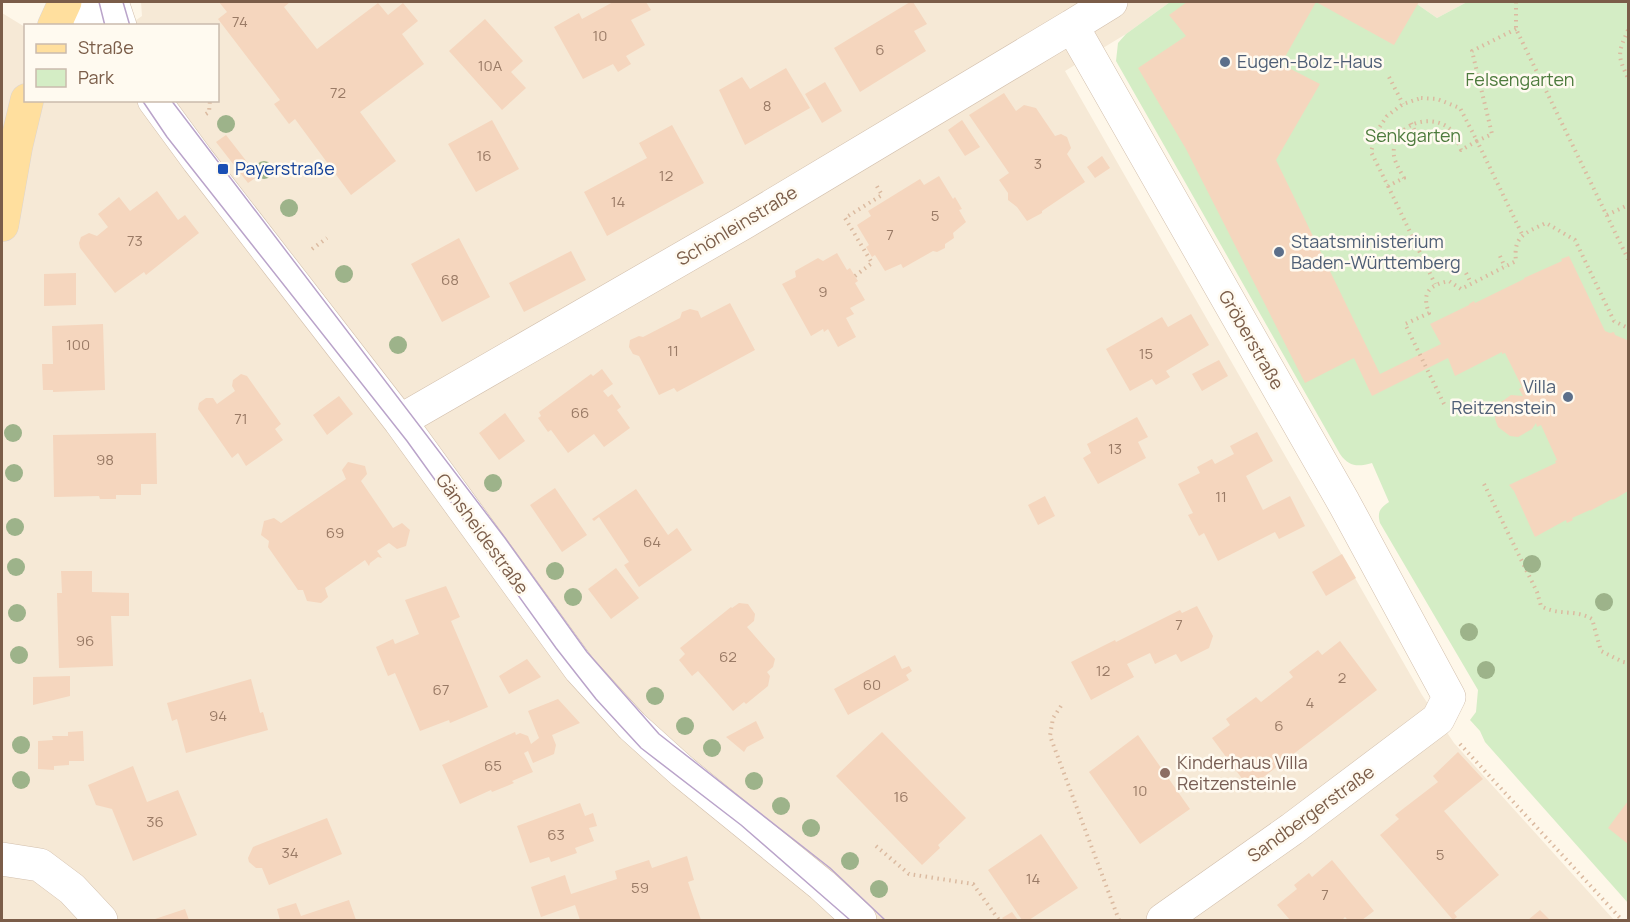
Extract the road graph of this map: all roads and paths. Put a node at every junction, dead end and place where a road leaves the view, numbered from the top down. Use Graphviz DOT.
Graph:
graph roads {
  1 [pos="65,2"];
  2 [pos="78,2"];
  3 [pos="112,2"];
  4 [pos="1111,2"];
  5 [pos="1516,2"];
  6 [pos="55,24"];
  7 [pos="95,24"];
  8 [pos="119,24"];
  9 [pos="1072,26"];
  10 [pos="1516,29"];
  11 [pos="1629,30"];
  12 [pos="1389,77"];
  13 [pos="1629,78"];
  14 [pos="27,102"];
  15 [pos="155,102"];
  16 [pos="1402,104"];
  17 [pos="1412,123"];
  18 [pos="1477,141"];
  19 [pos="1420,142"];
  20 [pos="858,154"];
  21 [pos="1388,186"];
  22 [pos="1629,205"];
  23 [pos="1607,215"];
  24 [pos="2,225"];
  25 [pos="1522,234"];
  26 [pos="327,237"];
  27 [pos="310,250"];
  28 [pos="1500,256"];
  29 [pos="1629,259"];
  30 [pos="1505,267"];
  31 [pos="1466,273"];
  32 [pos="855,276"];
  33 [pos="1471,283"];
  34 [pos="1435,284"];
  35 [pos="1629,328"];
  36 [pos="1444,404"];
  37 [pos="400,421"];
  38 [pos="1484,484"];
  39 [pos="1629,663"];
  40 [pos="1449,697"];
  41 [pos="1061,706"];
  42 [pos="1484,770"];
  43 [pos="876,846"];
  44 [pos="2,859"];
  45 [pos="101,921"];
  46 [pos="860,921"];
  47 [pos="999,921"];
  48 [pos="1119,921"];
  49 [pos="1163,921"];
  50 [pos="1622,921"];
  1 -- 6 [label="main road"];
  2 -- 7 [label="street"];
  3 -- 8 [label="street"];
  4 -- 9 [label="street"];
  5 -- 10 [label="path"];
  9 -- 20 [label="street, Schönleinstraße"];
  9 -- 40 [label="street, Gröberstraße"];
  10 -- 18 [label="path"];
  10 -- 23 [label="path"];
  11 -- 13 [label="path"];
  12 -- 16 [label="path"];
  14 -- 24 [label="main road"];
  15 -- 37 [label="street, Gänsheidestraße"];
  16 -- 18 [label="path"];
  16 -- 21 [label="path"];
  17 -- 18 [label="path"];
  17 -- 19 [label="path"];
  17 -- 21 [label="path"];
  18 -- 25 [label="path"];
  20 -- 32 [label="path"];
  20 -- 37 [label="street, Schönleinstraße"];
  21 -- 34 [label="path"];
  22 -- 23 [label="path"];
  23 -- 29 [label="path"];
  25 -- 30 [label="path"];
  25 -- 35 [label="path"];
  26 -- 27 [label="path"];
  28 -- 30 [label="path"];
  30 -- 33 [label="path"];
  31 -- 33 [label="path"];
  33 -- 34 [label="path"];
  34 -- 36 [label="path"];
  37 -- 46 [label="street, Gänsheidestraße"];
  38 -- 39 [label="path"];
  40 -- 49 [label="street, Sandbergerstraße"];
  41 -- 48 [label="path"];
  42 -- 50 [label="path"];
  43 -- 47 [label="path"];
  44 -- 45 [label="street"];
}
